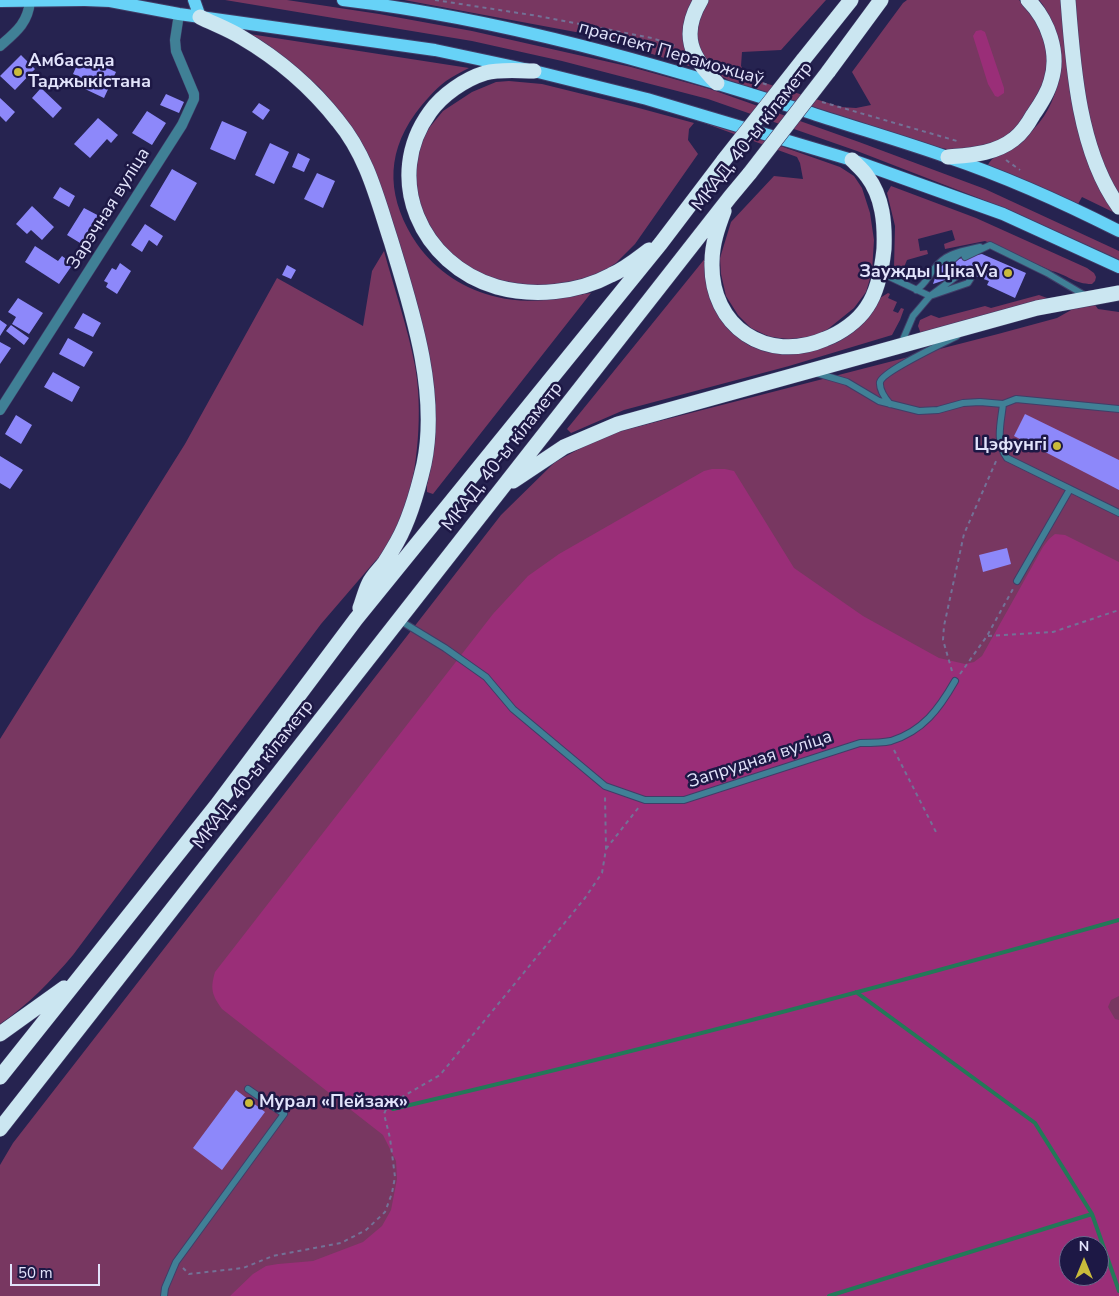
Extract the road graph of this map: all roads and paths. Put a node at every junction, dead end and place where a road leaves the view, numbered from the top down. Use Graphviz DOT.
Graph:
graph roads {
  1 [pos="85,0"];
  2 [pos="194,0"];
  3 [pos="344,0"];
  4 [pos="701,0"];
  5 [pos="851,0"];
  6 [pos="1028,0"];
  7 [pos="1068,0"];
  8 [pos="30,1"];
  9 [pos="0,2"];
  10 [pos="881,2"];
  11 [pos="179,14"];
  12 [pos="200,17"];
  13 [pos="0,46"];
  14 [pos="534,71"];
  15 [pos="717,83"];
  16 [pos="948,157"];
  17 [pos="852,160"];
  18 [pos="730,197"];
  19 [pos="1119,208"];
  20 [pos="1119,231"];
  21 [pos="661,243"];
  22 [pos="990,244"];
  23 [pos="982,254"];
  24 [pos="965,257"];
  25 [pos="950,262"];
  26 [pos="1119,267"];
  27 [pos="881,272"];
  28 [pos="973,275"];
  29 [pos="957,276"];
  30 [pos="944,280"];
  31 [pos="916,290"];
  32 [pos="1119,293"];
  33 [pos="930,296"];
  34 [pos="1088,297"];
  35 [pos="978,325"];
  36 [pos="899,347"];
  37 [pos="808,371"];
  38 [pos="1003,404"];
  39 [pos="890,405"];
  40 [pos="1119,409"];
  41 [pos="0,410"];
  42 [pos="1001,450"];
  43 [pos="502,489"];
  44 [pos="1070,489"];
  45 [pos="1119,513"];
  46 [pos="1017,581"];
  47 [pos="1119,610"];
  48 [pos="356,619"];
  49 [pos="399,620"];
  50 [pos="987,636"];
  51 [pos="955,681"];
  52 [pos="890,741"];
  53 [pos="605,786"];
  54 [pos="645,800"];
  55 [pos="937,834"];
  56 [pos="606,850"];
  57 [pos="82,975"];
  58 [pos="0,1034"];
  59 [pos="0,1077"];
  60 [pos="248,1089"];
  61 [pos="0,1129"];
  62 [pos="176,1262"];
  63 [pos="164,1296"];
  1 -- 8 [label="main road"];
  1 -- 11 [label="main road"];
  2 -- 12 [label="main road"];
  3 -- 15 [label="main road, праспект Пераможцаў"];
  4 -- 15 [label="highway"];
  5 -- 21 [label="highway, МКАД, 40-ы кіламетр, bridge"];
  6 -- 16 [label="highway"];
  7 -- 19 [label="highway"];
  8 -- 9 [label="main road"];
  8 -- 13 [label="street"];
  10 -- 18 [label="highway, МКАД, 40-ы кіламетр, bridge"];
  11 -- 12 [label="main road"];
  11 -- 41 [label="street, Зарэчная вуліца"];
  12 -- 14 [label="main road"];
  12 -- 48 [label="highway"];
  14 -- 17 [label="main road"];
  14 -- 21 [label="highway"];
  15 -- 16 [label="main road, праспект Пераможцаў"];
  16 -- 20 [label="main road, праспект Пераможцаў"];
  17 -- 26 [label="main road"];
  17 -- 27 [label="highway"];
  18 -- 27 [label="highway"];
  18 -- 43 [label="highway, МКАД, 40-ы кіламетр"];
  21 -- 48 [label="highway, МКАД, 40-ы кіламетр"];
  22 -- 23 [label="lane"];
  22 -- 24 [label="lane"];
  22 -- 25 [label="lane"];
  22 -- 31 [label="lane"];
  22 -- 34 [label="lane"];
  27 -- 31 [label="lane"];
  28 -- 33 [label="lane"];
  29 -- 33 [label="lane"];
  30 -- 33 [label="lane"];
  31 -- 33 [label="lane"];
  32 -- 34 [label="highway"];
  33 -- 36 [label="lane"];
  34 -- 35 [label="highway"];
  35 -- 36 [label="highway"];
  35 -- 39 [label="lane"];
  36 -- 37 [label="highway"];
  37 -- 39 [label="lane"];
  37 -- 43 [label="highway"];
  38 -- 39 [label="lane"];
  38 -- 40 [label="lane"];
  38 -- 42 [label="lane"];
  42 -- 44 [label="lane"];
  42 -- 51 [label="path"];
  43 -- 49 [label="highway, МКАД, 40-ы кіламетр"];
  44 -- 45 [label="lane"];
  44 -- 46 [label="lane"];
  46 -- 50 [label="path"];
  47 -- 50 [label="path"];
  48 -- 57 [label="highway, МКАД, 40-ы кіламетр"];
  49 -- 53 [label="lane, Запрудная вуліца"];
  49 -- 61 [label="highway, МКАД, 40-ы кіламетр"];
  50 -- 51 [label="path"];
  51 -- 52 [label="lane, Запрудная вуліца"];
  52 -- 54 [label="lane, Запрудная вуліца"];
  52 -- 55 [label="path"];
  53 -- 54 [label="lane, Запрудная вуліца"];
  53 -- 56 [label="path"];
  54 -- 56 [label="path"];
  56 -- 62 [label="path"];
  57 -- 58 [label="highway"];
  57 -- 59 [label="highway"];
  60 -- 62 [label="lane"];
  62 -- 63 [label="lane"];
}
